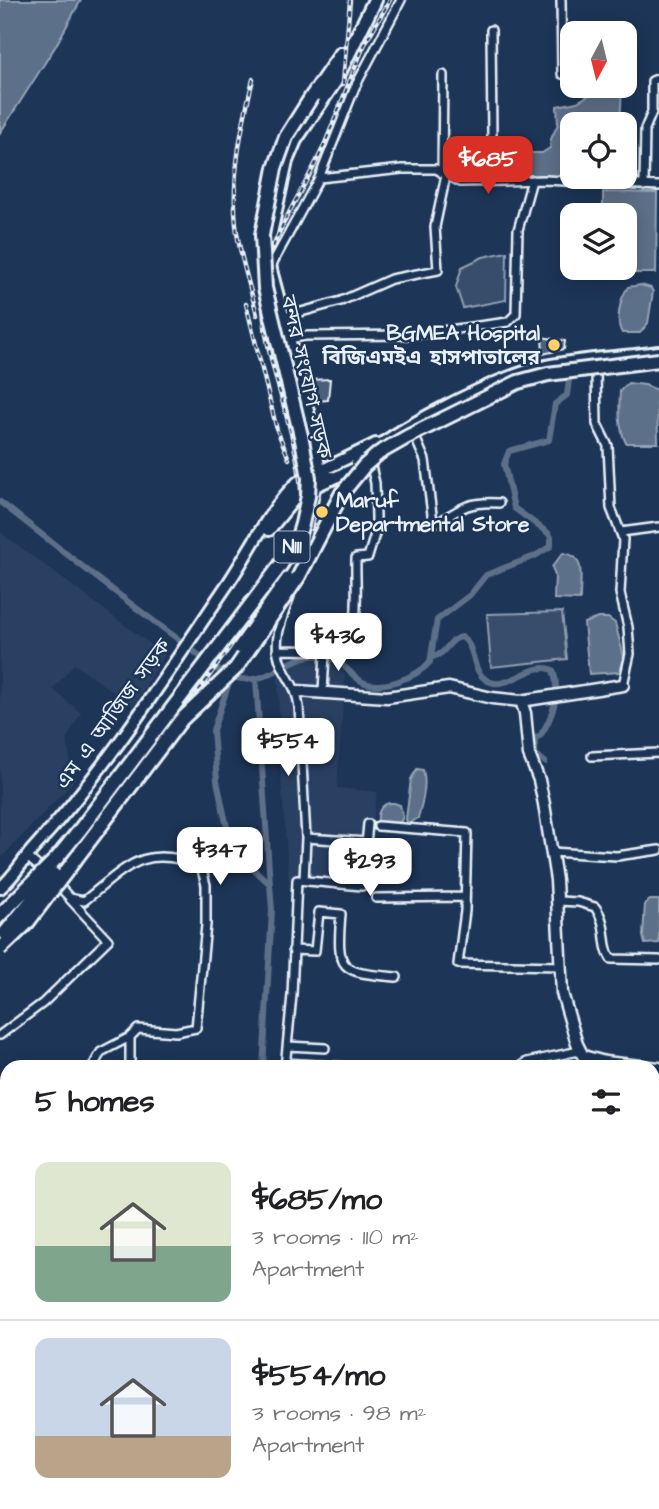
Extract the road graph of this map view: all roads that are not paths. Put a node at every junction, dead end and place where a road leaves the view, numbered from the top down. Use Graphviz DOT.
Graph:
graph roads {
  1 [pos="376,0"];
  2 [pos="401,0"];
  3 [pos="561,0"];
  4 [pos="561,21"];
  5 [pos="363,22"];
  6 [pos="491,30"];
  7 [pos="443,75"];
  8 [pos="659,78"];
  9 [pos="444,174"];
  10 [pos="319,178"];
  11 [pos="532,180"];
  12 [pos="484,182"];
  13 [pos="643,186"];
  14 [pos="659,186"];
  15 [pos="270,270"];
  16 [pos="283,317"];
  17 [pos="288,339"];
  18 [pos="659,351"];
  19 [pos="659,362"];
  20 [pos="596,371"];
  21 [pos="415,437"];
  22 [pos="364,462"];
  23 [pos="318,477"];
  24 [pos="332,478"];
  25 [pos="499,503"];
  26 [pos="659,527"];
  27 [pos="621,532"];
  28 [pos="277,650"];
  29 [pos="325,653"];
  30 [pos="623,685"];
  31 [pos="297,691"];
  32 [pos="323,692"];
  33 [pos="521,701"];
  34 [pos="659,753"];
  35 [pos="592,756"];
  36 [pos="368,824"];
  37 [pos="378,826"];
  38 [pos="306,838"];
  39 [pos="367,842"];
  40 [pos="659,850"];
  41 [pos="551,852"];
  42 [pos="26,856"];
  43 [pos="304,880"];
  44 [pos="0,888"];
  45 [pos="465,897"];
  46 [pos="70,898"];
  47 [pos="376,898"];
  48 [pos="558,901"];
  49 [pos="0,915"];
  50 [pos="0,938"];
  51 [pos="0,949"];
  52 [pos="293,950"];
  53 [pos="659,960"];
  54 [pos="560,966"];
  55 [pos="397,977"];
  56 [pos="0,1035"];
  57 [pos="131,1037"];
  58 [pos="288,1046"];
  59 [pos="325,1048"];
  60 [pos="579,1051"];
  61 [pos="96,1060"];
  62 [pos="130,1060"];
  63 [pos="286,1060"];
  64 [pos="536,1060"];
  65 [pos="598,1060"];
  1 -- 5 [label="highway, N111"];
  2 -- 10 [label="street"];
  3 -- 4 [label="street"];
  5 -- 15 [label="highway"];
  5 -- 49 [label="highway, বন্দর সংযোগ সড়ক / N111, bridge"];
  6 -- 12 [label="street"];
  7 -- 9 [label="street"];
  8 -- 13 [label="street"];
  9 -- 10 [label="street"];
  9 -- 12 [label="street"];
  9 -- 16 [label="street"];
  10 -- 15 [label="street"];
  11 -- 12 [label="street"];
  11 -- 13 [label="street"];
  11 -- 17 [label="street"];
  13 -- 14 [label="street"];
  15 -- 16 [label="highway"];
  16 -- 17 [label="highway"];
  17 -- 23 [label="highway"];
  18 -- 22 [label="highway"];
  18 -- 23 [label="main road, এম এ আজিজ সড়ক"];
  19 -- 20 [label="main road"];
  19 -- 51 [label="highway, bridge"];
  20 -- 21 [label="main road"];
  20 -- 27 [label="street"];
  21 -- 22 [label="main road"];
  21 -- 25 [label="street"];
  22 -- 24 [label="main road"];
  22 -- 29 [label="street"];
  22 -- 50 [label="highway, bridge"];
  23 -- 24 [label="highway"];
  23 -- 28 [label="street"];
  23 -- 42 [label="main road, এম এ আজিজ সড়ক"];
  26 -- 27 [label="street"];
  27 -- 30 [label="street"];
  28 -- 29 [label="street"];
  28 -- 31 [label="street"];
  29 -- 32 [label="street"];
  30 -- 33 [label="street"];
  31 -- 32 [label="street"];
  31 -- 38 [label="street"];
  32 -- 33 [label="street"];
  33 -- 41 [label="street"];
  34 -- 35 [label="street"];
  36 -- 39 [label="street"];
  37 -- 45 [label="street"];
  38 -- 39 [label="street"];
  38 -- 43 [label="street"];
  39 -- 43 [label="street"];
  40 -- 41 [label="street"];
  41 -- 48 [label="street"];
  42 -- 44 [label="main road, এম এ আজিজ সড়ক"];
  42 -- 46 [label="street"];
  43 -- 52 [label="street"];
  45 -- 47 [label="street"];
  45 -- 54 [label="street"];
  46 -- 56 [label="street"];
  46 -- 57 [label="street"];
  48 -- 53 [label="street"];
  48 -- 54 [label="street"];
  52 -- 55 [label="street"];
  52 -- 58 [label="street"];
  54 -- 60 [label="street"];
  57 -- 61 [label="street"];
  57 -- 62 [label="street"];
  58 -- 59 [label="street"];
  58 -- 63 [label="street"];
  60 -- 64 [label="street"];
  60 -- 65 [label="street"];
}
